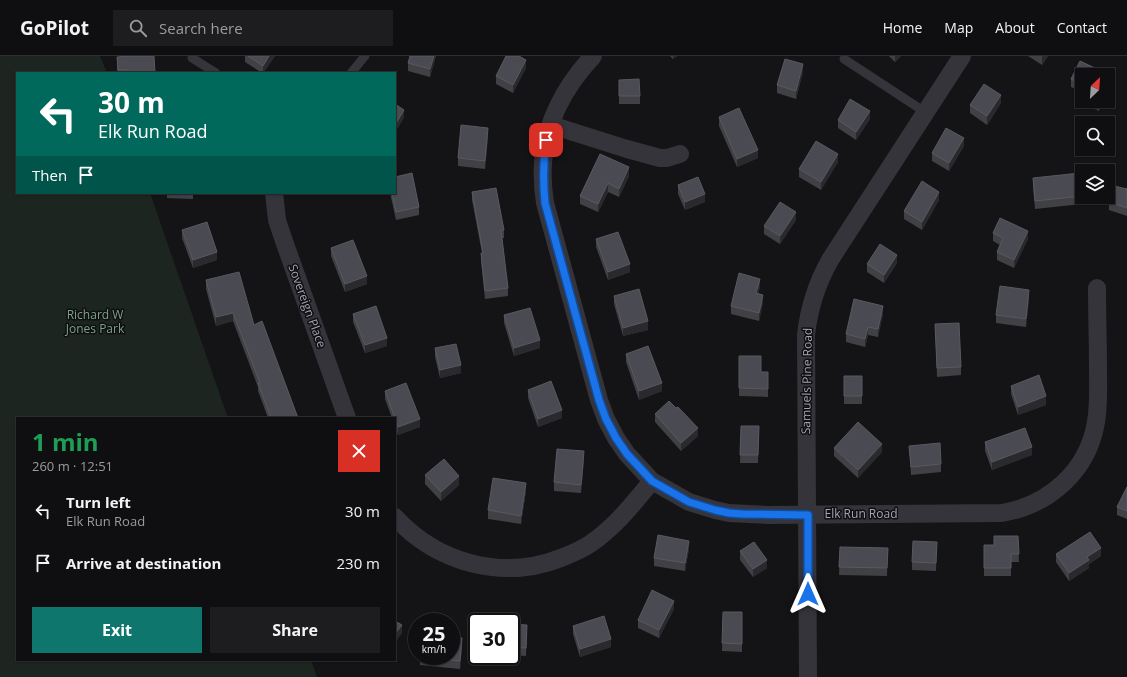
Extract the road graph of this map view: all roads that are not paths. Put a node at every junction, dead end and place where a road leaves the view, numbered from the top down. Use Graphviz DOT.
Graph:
graph roads {
  1 [pos="365,56"];
  2 [pos="593,56"];
  3 [pos="962,56"];
  4 [pos="192,58"];
  5 [pos="844,59"];
  6 [pos="214,72"];
  7 [pos="352,72"];
  8 [pos="925,112"];
  9 [pos="551,125"];
  10 [pos="680,154"];
  11 [pos="274,194"];
  12 [pos="1097,288"];
  13 [pos="347,417"];
  14 [pos="652,481"];
  15 [pos="808,515"];
  16 [pos="396,518"];
  17 [pos="808,677"];
  1 -- 7 [label="lane"];
  2 -- 9 [label="street, Elk Run Road"];
  3 -- 8 [label="street, Samuels Pine Road"];
  4 -- 6 [label="lane"];
  5 -- 8 [label="lane"];
  8 -- 15 [label="street, Samuels Pine Road"];
  9 -- 10 [label="street"];
  9 -- 14 [label="street, Elk Run Road"];
  11 -- 13 [label="street, Sovereign Place"];
  12 -- 15 [label="street, Elk Run Road"];
  14 -- 15 [label="street, Elk Run Road"];
  14 -- 16 [label="street"];
  15 -- 17 [label="street, Samuels Pine Road"];
}
